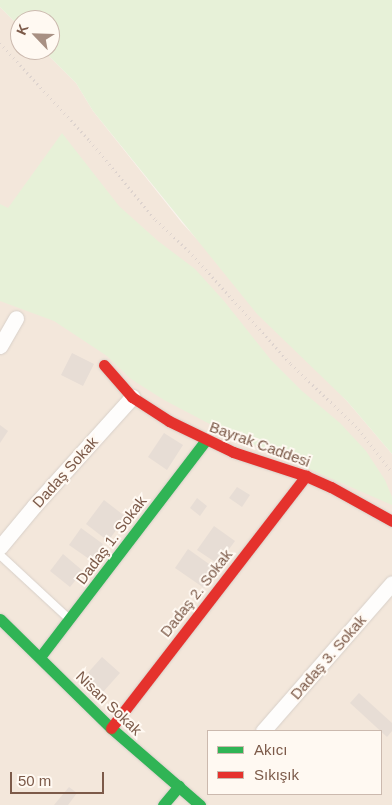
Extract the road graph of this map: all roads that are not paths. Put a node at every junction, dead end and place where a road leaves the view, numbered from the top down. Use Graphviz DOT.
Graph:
graph roads {
  1 [pos="16,318"];
  2 [pos="0,346"];
  3 [pos="104,365"];
  4 [pos="132,397"];
  5 [pos="206,440"];
  6 [pos="306,476"];
  7 [pos="392,521"];
  8 [pos="0,548"];
  9 [pos="0,555"];
  10 [pos="392,583"];
  11 [pos="0,619"];
  12 [pos="70,619"];
  13 [pos="40,657"];
  14 [pos="111,728"];
  15 [pos="264,730"];
  16 [pos="179,786"];
  17 [pos="208,795"];
  18 [pos="163,805"];
  19 [pos="200,805"];
  1 -- 2 [label="street"];
  3 -- 4 [label="street, Bayrak Caddesi"];
  4 -- 5 [label="street, Bayrak Caddesi"];
  4 -- 8 [label="street, Dadaş Sokak"];
  5 -- 6 [label="street, Bayrak Caddesi"];
  5 -- 12 [label="street, Dadaş 1. Sokak"];
  6 -- 7 [label="street, Bayrak Caddesi"];
  6 -- 14 [label="street, Dadaş 2. Sokak"];
  9 -- 12 [label="lane"];
  10 -- 15 [label="street, Dadaş 3. Sokak"];
  11 -- 13 [label="street, Nisan Sokak"];
  12 -- 13 [label="street, Dadaş 1. Sokak"];
  13 -- 14 [label="street, Nisan Sokak"];
  14 -- 16 [label="street, Nisan Sokak"];
  16 -- 18 [label="street"];
  16 -- 19 [label="street, Nisan Sokak"];
  17 -- 19 [label="street"];
}
